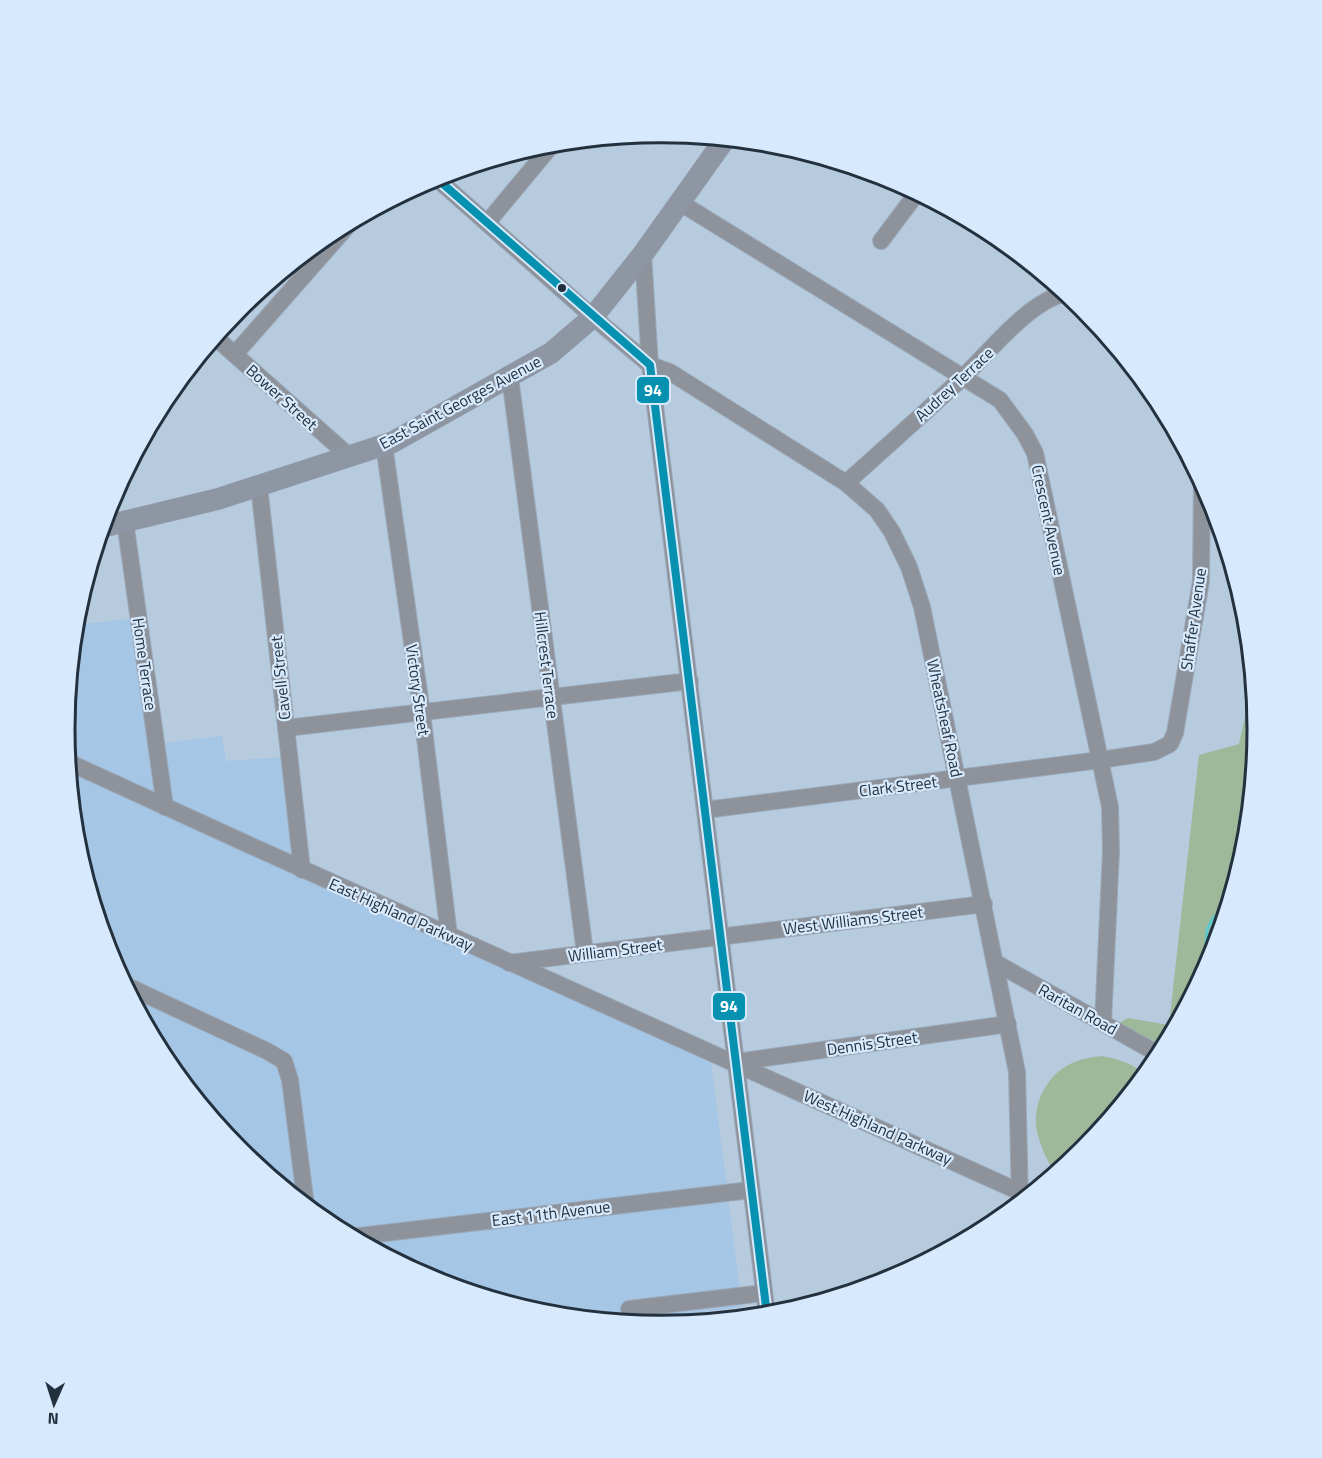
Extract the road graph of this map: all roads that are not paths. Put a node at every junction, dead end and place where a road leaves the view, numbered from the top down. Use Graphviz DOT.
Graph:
graph roads {
  1 [pos="718,146"];
  2 [pos="544,155"];
  3 [pos="444,185"];
  4 [pos="912,200"];
  5 [pos="679,202"];
  6 [pos="487,223"];
  7 [pos="881,241"];
  8 [pos="331,245"];
  9 [pos="643,254"];
  10 [pos="1055,296"];
  11 [pos="593,317"];
  12 [pos="221,342"];
  13 [pos="235,354"];
  14 [pos="650,365"];
  15 [pos="510,377"];
  16 [pos="962,378"];
  17 [pos="384,445"];
  18 [pos="350,457"];
  19 [pos="846,483"];
  20 [pos="259,486"];
  21 [pos="1202,505"];
  22 [pos="125,521"];
  23 [pos="113,524"];
  24 [pos="690,681"];
  25 [pos="552,697"];
  26 [pos="422,713"];
  27 [pos="286,728"];
  28 [pos="1162,748"];
  29 [pos="1100,760"];
  30 [pos="76,766"];
  31 [pos="958,779"];
  32 [pos="165,807"];
  33 [pos="705,810"];
  34 [pos="302,870"];
  35 [pos="984,904"];
  36 [pos="449,936"];
  37 [pos="722,936"];
  38 [pos="585,953"];
  39 [pos="508,963"];
  40 [pos="996,963"];
  41 [pos="136,990"];
  42 [pos="1103,1023"];
  43 [pos="1008,1024"];
  44 [pos="1151,1050"];
  45 [pos="736,1062"];
  46 [pos="751,1190"];
  47 [pos="1020,1192"];
  48 [pos="305,1194"];
  49 [pos="1016,1195"];
  50 [pos="367,1235"];
  51 [pos="764,1293"];
  52 [pos="766,1305"];
  53 [pos="628,1309"];
  1 -- 5 [label="main road, East Saint Georges Avenue"];
  2 -- 6 [label="street"];
  3 -- 6 [label="street, Wheatsheaf Road"];
  4 -- 7 [label="street"];
  5 -- 9 [label="main road, East Saint Georges Avenue"];
  5 -- 16 [label="street, Crescent Avenue"];
  6 -- 11 [label="street, Wheatsheaf Road"];
  8 -- 13 [label="street"];
  9 -- 11 [label="main road, East Saint Georges Avenue"];
  9 -- 14 [label="street"];
  10 -- 16 [label="street, Audrey Terrace"];
  11 -- 14 [label="street, Wheatsheaf Road"];
  11 -- 15 [label="main road, East Saint Georges Avenue"];
  12 -- 13 [label="street, Bower Street"];
  13 -- 18 [label="street, Bower Street"];
  14 -- 19 [label="street, Wheatsheaf Road"];
  14 -- 24 [label="street"];
  15 -- 17 [label="main road, East Saint Georges Avenue"];
  15 -- 25 [label="street, Hillcrest Terrace"];
  16 -- 19 [label="street, Audrey Terrace"];
  16 -- 29 [label="street, Crescent Avenue"];
  17 -- 18 [label="main road, East Saint Georges Avenue"];
  17 -- 26 [label="street, Victory Street"];
  18 -- 20 [label="main road, East Saint Georges Avenue"];
  19 -- 31 [label="street, Wheatsheaf Road"];
  20 -- 22 [label="main road, East Saint Georges Avenue"];
  20 -- 27 [label="street, Cavell Street"];
  21 -- 28 [label="street, Shaffer Avenue"];
  22 -- 23 [label="main road, East Saint Georges Avenue"];
  22 -- 32 [label="street, Home Terrace"];
  24 -- 25 [label="street"];
  24 -- 33 [label="street"];
  25 -- 26 [label="street"];
  25 -- 38 [label="street, Hillcrest Terrace"];
  26 -- 27 [label="street"];
  26 -- 36 [label="street, Victory Street"];
  27 -- 34 [label="street, Cavell Street"];
  28 -- 29 [label="street, Clark Street"];
  29 -- 31 [label="street, Clark Street"];
  29 -- 42 [label="street, Crescent Avenue"];
  30 -- 32 [label="street, East Highland Parkway"];
  31 -- 33 [label="street, Clark Street"];
  31 -- 35 [label="street, Wheatsheaf Road"];
  32 -- 34 [label="street, East Highland Parkway"];
  33 -- 37 [label="street"];
  34 -- 36 [label="street, East Highland Parkway"];
  35 -- 37 [label="street, West Williams Street"];
  35 -- 40 [label="street, Wheatsheaf Road"];
  36 -- 39 [label="street, East Highland Parkway"];
  37 -- 38 [label="street, William Street"];
  37 -- 45 [label="street"];
  38 -- 39 [label="street, William Street"];
  39 -- 45 [label="street, East Highland Parkway"];
  40 -- 42 [label="street, Raritan Road"];
  40 -- 43 [label="street, Wheatsheaf Road"];
  41 -- 48 [label="street"];
  42 -- 44 [label="street, Raritan Road"];
  43 -- 45 [label="street, Dennis Street"];
  43 -- 47 [label="street, Wheatsheaf Road"];
  45 -- 46 [label="street"];
  45 -- 49 [label="street, West Highland Parkway"];
  46 -- 50 [label="street, East 11th Avenue"];
  46 -- 51 [label="street"];
  51 -- 52 [label="street"];
  51 -- 53 [label="street"];
}
